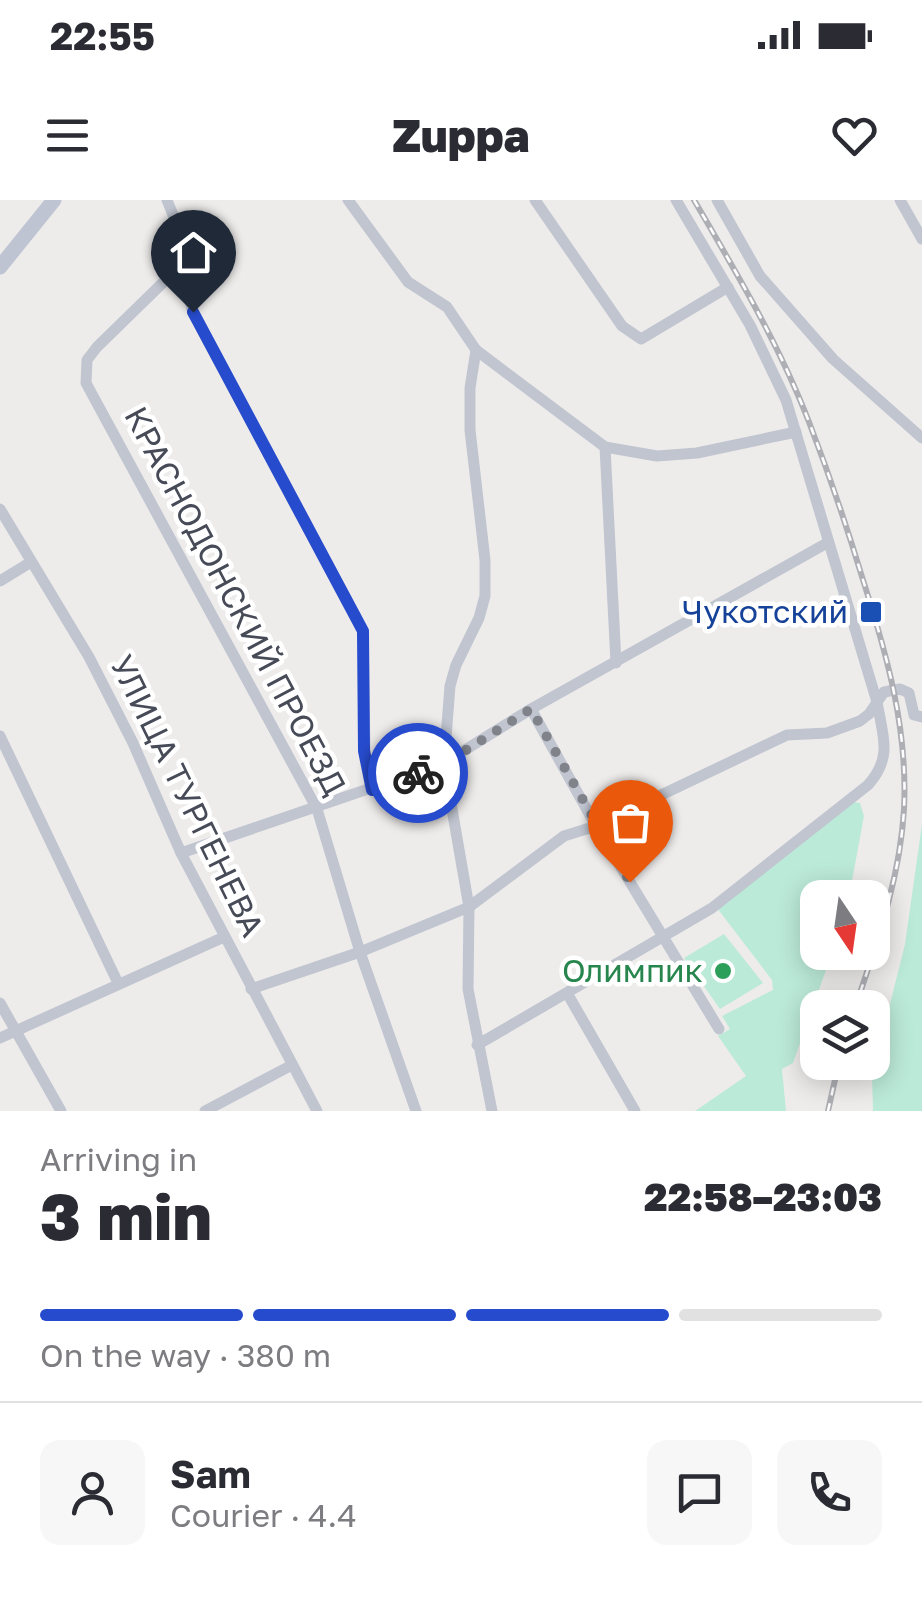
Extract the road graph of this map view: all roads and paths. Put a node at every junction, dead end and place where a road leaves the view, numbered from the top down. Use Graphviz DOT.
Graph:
graph roads {
  1 [pos="54,200"];
  2 [pos="167,200"];
  3 [pos="348,200"];
  4 [pos="536,200"];
  5 [pos="676,200"];
  6 [pos="900,200"];
  7 [pos="723,201"];
  8 [pos="922,239"];
  9 [pos="182,265"];
  10 [pos="0,268"];
  11 [pos="728,287"];
  12 [pos="476,350"];
  13 [pos="796,432"];
  14 [pos="922,438"];
  15 [pos="605,448"];
  16 [pos="0,509"];
  17 [pos="827,543"];
  18 [pos="31,562"];
  19 [pos="0,580"];
  20 [pos="616,663"];
  21 [pos="877,702"];
  22 [pos="531,709"];
  23 [pos="922,717"];
  24 [pos="0,736"];
  25 [pos="444,764"];
  26 [pos="372,790"];
  27 [pos="317,809"];
  28 [pos="596,826"];
  29 [pos="182,853"];
  30 [pos="469,907"];
  31 [pos="224,937"];
  32 [pos="664,939"];
  33 [pos="360,952"];
  34 [pos="118,983"];
  35 [pos="251,989"];
  36 [pos="567,993"];
  37 [pos="0,1003"];
  38 [pos="719,1029"];
  39 [pos="14,1031"];
  40 [pos="0,1038"];
  41 [pos="477,1045"];
  42 [pos="292,1065"];
  43 [pos="62,1111"];
  44 [pos="205,1111"];
  45 [pos="318,1111"];
  46 [pos="416,1111"];
  47 [pos="492,1111"];
  48 [pos="635,1111"];
  1 -- 10 [label="street"];
  2 -- 9 [label="street"];
  3 -- 12 [label="street"];
  4 -- 11 [label="street"];
  5 -- 11 [label="street"];
  6 -- 8 [label="street"];
  7 -- 14 [label="street"];
  9 -- 26 [label="street"];
  9 -- 27 [label="street, КРАСНОДОНСКИЙ ПРОЕЗД"];
  11 -- 13 [label="street"];
  12 -- 15 [label="street"];
  12 -- 25 [label="street"];
  13 -- 15 [label="street"];
  13 -- 17 [label="street"];
  15 -- 20 [label="street"];
  16 -- 18 [label="street, УЛИЦА ТУРГЕНЕВА"];
  17 -- 20 [label="street"];
  17 -- 21 [label="street"];
  18 -- 19 [label="street"];
  18 -- 29 [label="street, УЛИЦА ТУРГЕНЕВА"];
  20 -- 22 [label="street"];
  21 -- 23 [label="street"];
  21 -- 28 [label="street"];
  21 -- 32 [label="street"];
  22 -- 25 [label="street"];
  22 -- 28 [label="street"];
  24 -- 34 [label="street"];
  25 -- 26 [label="street"];
  25 -- 30 [label="street"];
  26 -- 27 [label="street"];
  27 -- 29 [label="street"];
  27 -- 33 [label="street, КРАСНОДОНСКИЙ ПРОЕЗД"];
  28 -- 30 [label="street"];
  28 -- 32 [label="street"];
  29 -- 31 [label="street, УЛИЦА ТУРГЕНЕВА"];
  30 -- 33 [label="street"];
  30 -- 41 [label="street"];
  31 -- 34 [label="street"];
  31 -- 35 [label="street, УЛИЦА ТУРГЕНЕВА"];
  32 -- 36 [label="street"];
  32 -- 38 [label="street"];
  33 -- 35 [label="street"];
  33 -- 46 [label="street, КРАСНОДОНСКИЙ ПРОЕЗД"];
  34 -- 39 [label="street"];
  35 -- 42 [label="street, УЛИЦА ТУРГЕНЕВА"];
  36 -- 41 [label="street"];
  36 -- 48 [label="street"];
  37 -- 39 [label="street"];
  39 -- 40 [label="street"];
  39 -- 43 [label="street"];
  41 -- 47 [label="street"];
  42 -- 44 [label="street"];
  42 -- 45 [label="street, УЛИЦА ТУРГЕНЕВА"];
}
